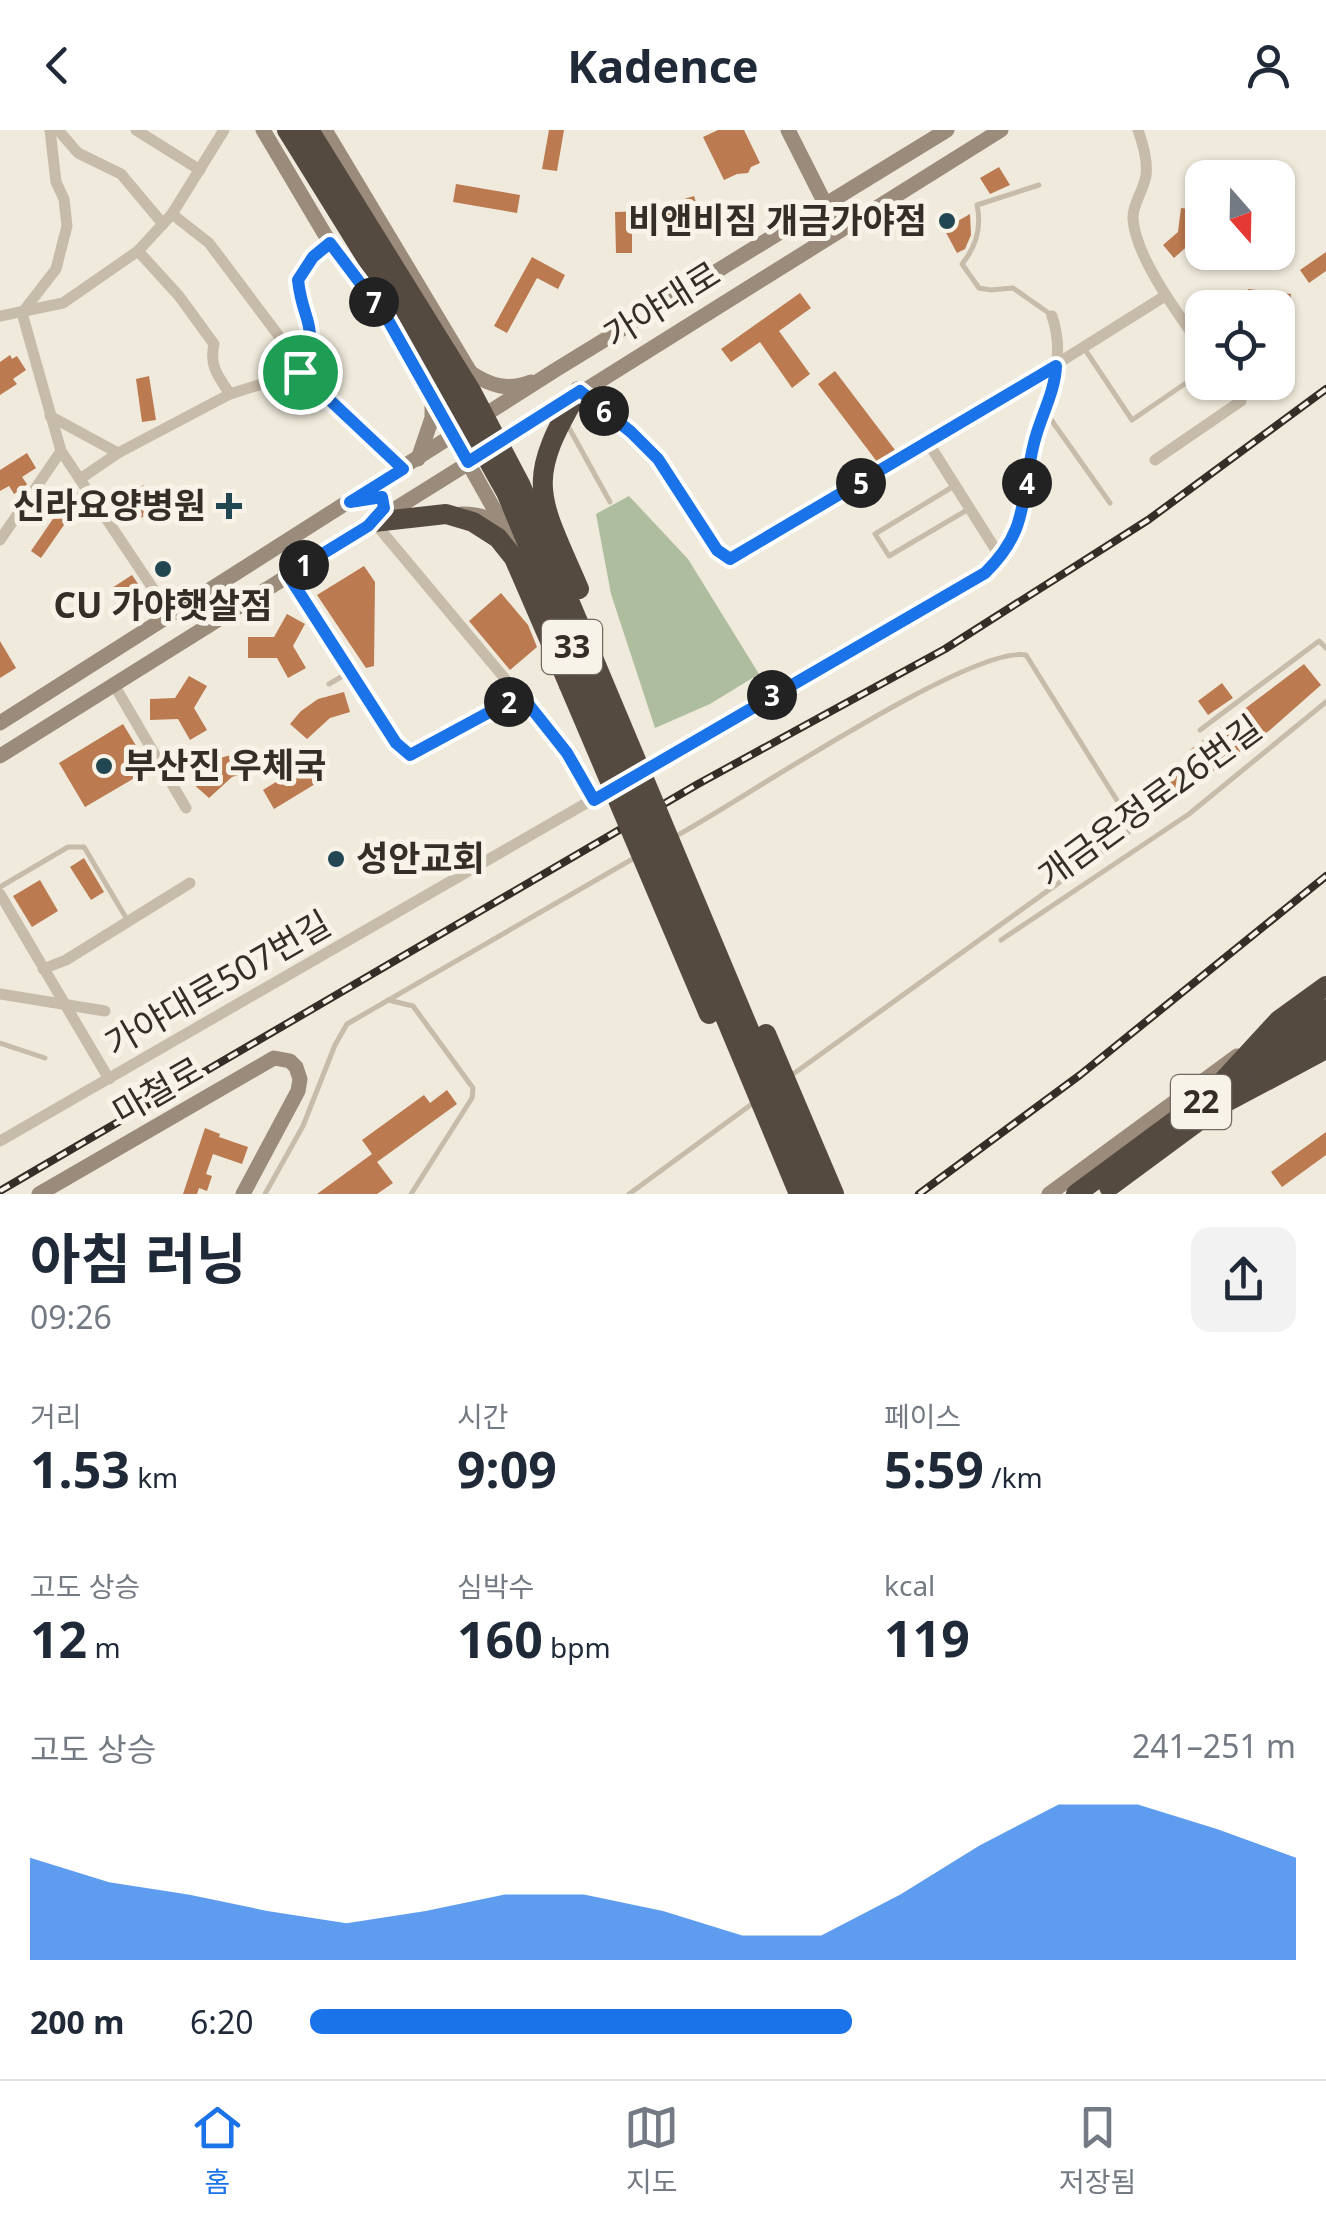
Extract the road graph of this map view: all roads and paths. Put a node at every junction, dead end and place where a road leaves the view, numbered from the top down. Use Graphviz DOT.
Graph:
graph roads {
  1 [pos="50,130"];
  2 [pos="58,130"];
  3 [pos="224,130"];
  4 [pos="264,130"];
  5 [pos="287,130"];
  6 [pos="308,130"];
  7 [pos="325,130"];
  8 [pos="788,130"];
  9 [pos="947,130"];
  10 [pos="1002,130"];
  11 [pos="1138,130"];
  12 [pos="141,133"];
  13 [pos="200,170"];
  14 [pos="1039,185"];
  15 [pos="826,205"];
  16 [pos="168,219"];
  17 [pos="839,231"];
  18 [pos="330,243"];
  19 [pos="138,251"];
  20 [pos="1165,296"];
  21 [pos="22,313"];
  22 [pos="0,316"];
  23 [pos="1052,316"];
  24 [pos="1185,324"];
  25 [pos="1084,348"];
  26 [pos="1056,366"];
  27 [pos="300,372"];
  28 [pos="471,373"];
  29 [pos="544,378"];
  30 [pos="1185,384"];
  31 [pos="580,391"];
  32 [pos="230,394"];
  33 [pos="432,396"];
  34 [pos="1240,400"];
  35 [pos="1045,410"];
  36 [pos="492,411"];
  37 [pos="50,416"];
  38 [pos="563,417"];
  39 [pos="454,435"];
  40 [pos="504,440"];
  41 [pos="929,444"];
  42 [pos="60,451"];
  43 [pos="118,453"];
  44 [pos="418,459"];
  45 [pos="1155,460"];
  46 [pos="468,462"];
  47 [pos="403,469"];
  48 [pos="542,471"];
  49 [pos="80,479"];
  50 [pos="955,485"];
  51 [pos="350,502"];
  52 [pos="610,502"];
  53 [pos="1110,503"];
  54 [pos="970,509"];
  55 [pos="446,514"];
  56 [pos="371,524"];
  57 [pos="503,525"];
  58 [pos="0,540"];
  59 [pos="542,552"];
  60 [pos="1001,558"];
  61 [pos="288,575"];
  62 [pos="170,614"];
  63 [pos="1326,648"];
  64 [pos="350,671"];
  65 [pos="113,684"];
  66 [pos="329,684"];
  67 [pos="521,695"];
  68 [pos="1326,702"];
  69 [pos="0,722"];
  70 [pos="1200,730"];
  71 [pos="0,756"];
  72 [pos="186,761"];
  73 [pos="166,773"];
  74 [pos="594,800"];
  75 [pos="186,808"];
  76 [pos="190,882"];
  77 [pos="0,891"];
  78 [pos="128,921"];
  79 [pos="1000,940"];
  80 [pos="43,969"];
  81 [pos="1326,989"];
  82 [pos="0,994"];
  83 [pos="388,1000"];
  84 [pos="64,1003"];
  85 [pos="1326,1009"];
  86 [pos="105,1011"];
  87 [pos="1326,1027"];
  88 [pos="1326,1041"];
  89 [pos="0,1043"];
  90 [pos="1326,1049"];
  91 [pos="46,1058"];
  92 [pos="109,1079"];
  93 [pos="1213,1102"];
  94 [pos="0,1141"];
  95 [pos="268,1193"];
  96 [pos="40,1194"];
  97 [pos="243,1194"];
  98 [pos="410,1194"];
  99 [pos="629,1194"];
  100 [pos="786,1194"];
  101 [pos="799,1194"];
  102 [pos="818,1194"];
  103 [pos="834,1194"];
  104 [pos="1048,1194"];
  105 [pos="1076,1194"];
  106 [pos="1100,1194"];
  107 [pos="1112,1194"];
  1 -- 21 [label="street"];
  2 -- 16 [label="street"];
  3 -- 13 [label="street"];
  4 -- 18 [label="main road"];
  5 -- 101 [label="highway, 33, bridge"];
  6 -- 102 [label="highway, 33, bridge"];
  7 -- 28 [label="main road"];
  8 -- 15 [label="main road"];
  9 -- 15 [label="main road, 가야대로"];
  10 -- 17 [label="main road, 가야대로"];
  11 -- 20 [label="street"];
  12 -- 13 [label="street"];
  13 -- 16 [label="street"];
  14 -- 23 [label="lane"];
  15 -- 17 [label="main road"];
  15 -- 29 [label="main road, 가야대로"];
  16 -- 19 [label="street"];
  16 -- 27 [label="street"];
  17 -- 31 [label="main road, 가야대로"];
  18 -- 27 [label="street"];
  18 -- 33 [label="main road"];
  19 -- 21 [label="street"];
  19 -- 32 [label="street"];
  20 -- 24 [label="street"];
  20 -- 25 [label="street"];
  21 -- 22 [label="street"];
  21 -- 37 [label="street"];
  23 -- 26 [label="street"];
  25 -- 26 [label="street"];
  25 -- 30 [label="lane"];
  26 -- 35 [label="street"];
  26 -- 41 [label="street"];
  27 -- 32 [label="street"];
  27 -- 47 [label="street"];
  28 -- 29 [label="main road"];
  28 -- 36 [label="main road"];
  29 -- 36 [label="main road, 가야대로"];
  31 -- 38 [label="highway"];
  31 -- 40 [label="main road, 가야대로"];
  31 -- 41 [label="street"];
  32 -- 43 [label="street"];
  33 -- 39 [label="main road"];
  33 -- 44 [label="main road"];
  34 -- 45 [label="street"];
  35 -- 53 [label="lane"];
  35 -- 60 [label="street"];
  36 -- 39 [label="main road, 가야대로"];
  36 -- 40 [label="main road"];
  37 -- 42 [label="street"];
  37 -- 43 [label="street"];
  38 -- 48 [label="highway"];
  38 -- 52 [label="lane"];
  39 -- 44 [label="main road, 가야대로"];
  39 -- 46 [label="main road"];
  40 -- 46 [label="main road, 가야대로"];
  40 -- 59 [label="main road"];
  41 -- 50 [label="street"];
  42 -- 49 [label="street"];
  42 -- 58 [label="street"];
  43 -- 49 [label="street"];
  44 -- 47 [label="main road, 가야대로"];
  46 -- 56 [label="main road, 가야대로"];
  46 -- 57 [label="main road"];
  47 -- 51 [label="main road, 가야대로"];
  48 -- 59 [label="main road"];
  48 -- 103 [label="highway, bridge"];
  49 -- 62 [label="street"];
  50 -- 54 [label="street"];
  50 -- 54 [label="lane"];
  51 -- 56 [label="main road"];
  51 -- 62 [label="main road, 가야대로"];
  54 -- 60 [label="street"];
  55 -- 56 [label="highway"];
  55 -- 57 [label="main road"];
  55 -- 100 [label="highway, bridge"];
  56 -- 61 [label="main road, 가야대로"];
  56 -- 67 [label="street"];
  57 -- 59 [label="main road"];
  60 -- 74 [label="street, 가야대로507번길"];
  61 -- 64 [label="street"];
  61 -- 65 [label="main road, 가야대로"];
  62 -- 69 [label="main road, 가야대로"];
  63 -- 70 [label="lane"];
  64 -- 66 [label="lane"];
  64 -- 67 [label="street"];
  65 -- 71 [label="main road, 가야대로"];
  65 -- 73 [label="street"];
  67 -- 74 [label="street"];
  68 -- 79 [label="lane, 개금온정로26번길"];
  72 -- 73 [label="lane"];
  73 -- 75 [label="street"];
  74 -- 92 [label="street, 가야대로507번길"];
  76 -- 78 [label="street"];
  77 -- 78 [label="lane"];
  77 -- 80 [label="street"];
  78 -- 80 [label="street"];
  80 -- 84 [label="street"];
  81 -- 93 [label="highway, bridge"];
  81 -- 104 [label="main road"];
  82 -- 84 [label="street"];
  83 -- 95 [label="lane"];
  83 -- 98 [label="lane"];
  83 -- 99 [label="lane"];
  84 -- 86 [label="street"];
  84 -- 92 [label="street"];
  85 -- 93 [label="highway, 22, bridge"];
  87 -- 93 [label="highway, 22, bridge"];
  88 -- 107 [label="main road"];
  89 -- 91 [label="lane"];
  90 -- 93 [label="highway, bridge"];
  92 -- 94 [label="street, 가야대로507번길"];
  93 -- 105 [label="highway, 22"];
  93 -- 106 [label="highway, 22"];
  96 -- 97 [label="main road, 마철로"];
}
